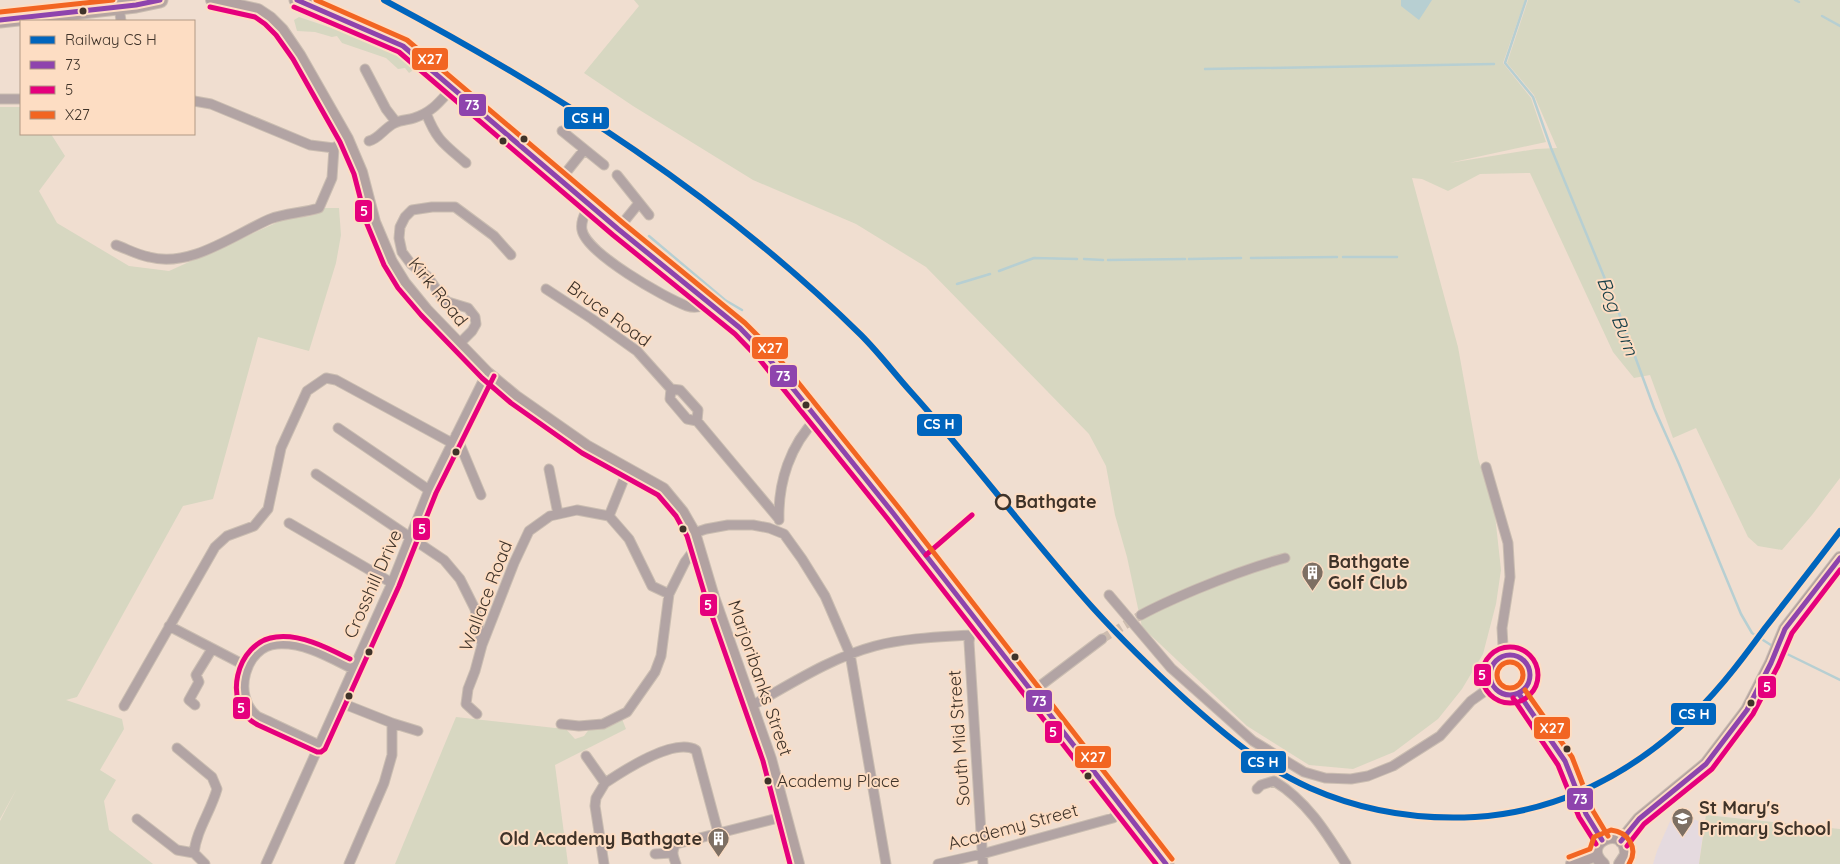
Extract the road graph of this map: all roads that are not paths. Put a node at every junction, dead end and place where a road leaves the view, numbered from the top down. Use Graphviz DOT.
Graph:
graph roads {
  1 [pos="159,0"];
  2 [pos="213,0"];
  3 [pos="297,0"];
  4 [pos="120,14"];
  5 [pos="0,20"];
  6 [pos="365,69"];
  7 [pos="453,87"];
  8 [pos="0,99"];
  9 [pos="20,99"];
  10 [pos="195,101"];
  11 [pos="426,113"];
  12 [pos="396,122"];
  13 [pos="562,131"];
  14 [pos="347,139"];
  15 [pos="369,140"];
  16 [pos="334,148"];
  17 [pos="584,150"];
  18 [pos="466,163"];
  19 [pos="604,165"];
  20 [pos="617,176"];
  21 [pos="560,180"];
  22 [pos="639,203"];
  23 [pos="589,204"];
  24 [pos="650,215"];
  25 [pos="618,229"];
  26 [pos="116,245"];
  27 [pos="511,255"];
  28 [pos="546,289"];
  29 [pos="710,303"];
  30 [pos="459,344"];
  31 [pos="487,373"];
  32 [pos="671,389"];
  33 [pos="817,418"];
  34 [pos="697,421"];
  35 [pos="338,428"];
  36 [pos="454,439"];
  37 [pos="1486,467"];
  38 [pos="628,469"];
  39 [pos="548,470"];
  40 [pos="316,474"];
  41 [pos="429,490"];
  42 [pos="481,495"];
  43 [pos="558,514"];
  44 [pos="609,516"];
  45 [pos="779,519"];
  46 [pos="288,523"];
  47 [pos="694,533"];
  48 [pos="784,534"];
  49 [pos="411,538"];
  50 [pos="696,546"];
  51 [pos="1285,558"];
  52 [pos="1840,558"];
  53 [pos="392,583"];
  54 [pos="669,594"];
  55 [pos="1109,594"];
  56 [pos="1141,615"];
  57 [pos="169,626"];
  58 [pos="975,630"];
  59 [pos="1102,638"];
  60 [pos="482,645"];
  61 [pos="212,649"];
  62 [pos="850,654"];
  63 [pos="1506,655"];
  64 [pos="248,667"];
  65 [pos="352,669"];
  66 [pos="1492,686"];
  67 [pos="1032,692"];
  68 [pos="1519,694"];
  69 [pos="339,702"];
  70 [pos="195,705"];
  71 [pos="124,706"];
  72 [pos="751,706"];
  73 [pos="477,714"];
  74 [pos="392,723"];
  75 [pos="561,724"];
  76 [pos="418,731"];
  77 [pos="319,745"];
  78 [pos="177,748"];
  79 [pos="586,756"];
  80 [pos="604,783"];
  81 [pos="1257,789"];
  82 [pos="1122,809"];
  83 [pos="786,816"];
  84 [pos="137,818"];
  85 [pos="718,832"];
  86 [pos="1602,840"];
  87 [pos="1622,841"];
  88 [pos="194,853"];
  89 [pos="672,853"];
  90 [pos="655,854"];
  91 [pos="982,854"];
  92 [pos="1600,859"];
  93 [pos="206,864"];
  94 [pos="266,864"];
  95 [pos="349,864"];
  96 [pos="604,864"];
  97 [pos="676,864"];
  98 [pos="798,864"];
  99 [pos="886,864"];
  100 [pos="938,864"];
  101 [pos="982,864"];
  102 [pos="1166,864"];
  103 [pos="1346,864"];
  104 [pos="1572,864"];
  105 [pos="1620,864"];
  1 -- 4 [label="main road"];
  2 -- 14 [label="main road, Kirk Road"];
  3 -- 7 [label="main road"];
  4 -- 5 [label="main road"];
  6 -- 12 [label="street"];
  7 -- 11 [label="street"];
  7 -- 21 [label="main road"];
  8 -- 9 [label="street"];
  10 -- 16 [label="street"];
  11 -- 12 [label="street"];
  11 -- 18 [label="street"];
  12 -- 15 [label="street"];
  13 -- 17 [label="street"];
  14 -- 16 [label="street"];
  14 -- 30 [label="main road, Kirk Road"];
  16 -- 26 [label="street"];
  17 -- 19 [label="street"];
  17 -- 21 [label="street"];
  20 -- 22 [label="street"];
  21 -- 23 [label="main road"];
  22 -- 24 [label="street"];
  22 -- 25 [label="street"];
  23 -- 25 [label="main road"];
  23 -- 29 [label="street"];
  25 -- 29 [label="main road"];
  27 -- 30 [label="street"];
  28 -- 32 [label="street, Bruce Road"];
  29 -- 33 [label="main road"];
  30 -- 31 [label="main road, Kirk Road"];
  31 -- 36 [label="street, Crosshill Drive"];
  31 -- 38 [label="main road, Kirk Road"];
  32 -- 34 [label="street, Bruce Road"];
  32 -- 34 [label="street, Bruce Road"];
  33 -- 45 [label="street"];
  33 -- 58 [label="main road"];
  34 -- 45 [label="street, Bruce Road"];
  35 -- 41 [label="street"];
  36 -- 41 [label="street, Crosshill Drive"];
  36 -- 42 [label="street"];
  36 -- 57 [label="street"];
  37 -- 63 [label="street"];
  38 -- 44 [label="street"];
  38 -- 47 [label="main road, Kirk Road"];
  39 -- 43 [label="street"];
  40 -- 49 [label="street"];
  41 -- 49 [label="street, Crosshill Drive"];
  43 -- 44 [label="street, Wallace Road"];
  43 -- 60 [label="street, Wallace Road"];
  44 -- 54 [label="street"];
  45 -- 48 [label="street"];
  46 -- 53 [label="street"];
  47 -- 48 [label="street"];
  47 -- 50 [label="main road, Marjoribanks Street"];
  48 -- 62 [label="street"];
  49 -- 53 [label="street, Crosshill Drive"];
  49 -- 60 [label="street"];
  50 -- 54 [label="street"];
  50 -- 72 [label="main road, Marjoribanks Street"];
  51 -- 56 [label="street"];
  52 -- 87 [label="main road"];
  53 -- 65 [label="street, Crosshill Drive"];
  54 -- 75 [label="street"];
  55 -- 66 [label="street"];
  57 -- 61 [label="street"];
  57 -- 71 [label="street"];
  58 -- 62 [label="street"];
  58 -- 67 [label="main road"];
  58 -- 91 [label="street, South Mid Street"];
  59 -- 67 [label="street"];
  60 -- 73 [label="street, Wallace Road"];
  61 -- 64 [label="street"];
  61 -- 70 [label="street"];
  62 -- 72 [label="street"];
  62 -- 99 [label="street"];
  63 -- 66 [label="street"];
  63 -- 68 [label="street"];
  64 -- 65 [label="street"];
  64 -- 77 [label="street"];
  65 -- 69 [label="street, Crosshill Drive"];
  66 -- 68 [label="street"];
  67 -- 82 [label="main road"];
  68 -- 86 [label="street"];
  69 -- 74 [label="street"];
  69 -- 77 [label="street, Crosshill Drive"];
  72 -- 83 [label="main road, Marjoribanks Street"];
  74 -- 76 [label="street"];
  74 -- 95 [label="street"];
  77 -- 94 [label="street, Crosshill Drive"];
  78 -- 88 [label="street"];
  79 -- 80 [label="street"];
  80 -- 85 [label="street"];
  80 -- 96 [label="street"];
  81 -- 103 [label="street"];
  82 -- 91 [label="street, Academy Street"];
  82 -- 102 [label="main road"];
  83 -- 85 [label="street"];
  83 -- 98 [label="main road, Marjoribanks Street"];
  84 -- 88 [label="street"];
  85 -- 89 [label="street"];
  86 -- 87 [label="main road"];
  86 -- 92 [label="main road"];
  87 -- 105 [label="main road"];
  88 -- 93 [label="street"];
  89 -- 90 [label="street"];
  89 -- 97 [label="street"];
  91 -- 100 [label="street, Academy Street"];
  91 -- 101 [label="street, South Mid Street"];
  92 -- 104 [label="main road"];
}
